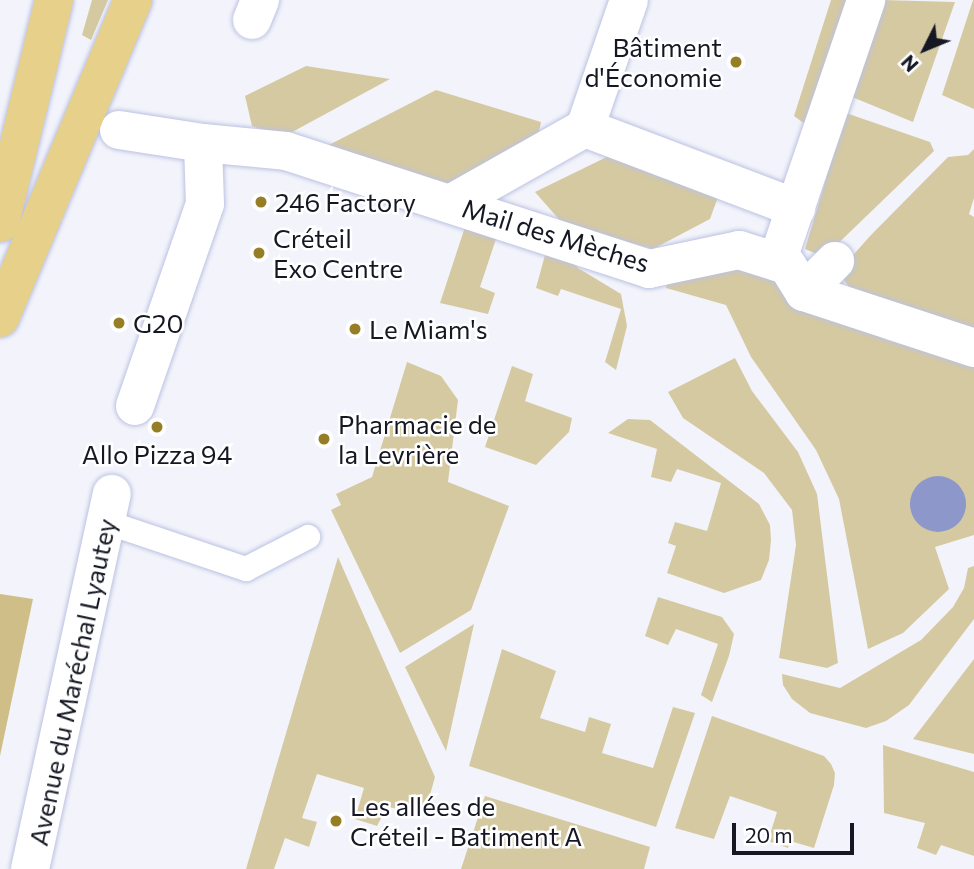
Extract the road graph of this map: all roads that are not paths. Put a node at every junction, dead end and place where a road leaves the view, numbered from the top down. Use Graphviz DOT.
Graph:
graph roads {
  1 [pos="54,0"];
  2 [pos="133,0"];
  3 [pos="629,0"];
  4 [pos="866,0"];
  5 [pos="584,128"];
  6 [pos="119,130"];
  7 [pos="203,143"];
  8 [pos="450,204"];
  9 [pos="796,208"];
  10 [pos="0,223"];
  11 [pos="835,261"];
  12 [pos="777,262"];
  13 [pos="804,292"];
  14 [pos="0,318"];
  15 [pos="974,348"];
  16 [pos="135,406"];
  17 [pos="109,508"];
  18 [pos="308,537"];
  19 [pos="30,869"];
  1 -- 10 [label="highway"];
  2 -- 14 [label="highway"];
  3 -- 5 [label="street"];
  4 -- 9 [label="street"];
  5 -- 8 [label="street"];
  5 -- 9 [label="street"];
  6 -- 7 [label="street, Mail des Mèches"];
  7 -- 8 [label="street, Mail des Mèches"];
  7 -- 16 [label="street"];
  8 -- 12 [label="street, Mail des Mèches"];
  9 -- 12 [label="street"];
  11 -- 13 [label="street"];
  12 -- 13 [label="street, Mail des Mèches"];
  13 -- 15 [label="street"];
  17 -- 18 [label="lane"];
  17 -- 19 [label="street, Avenue du Maréchal Lyautey"];
}
